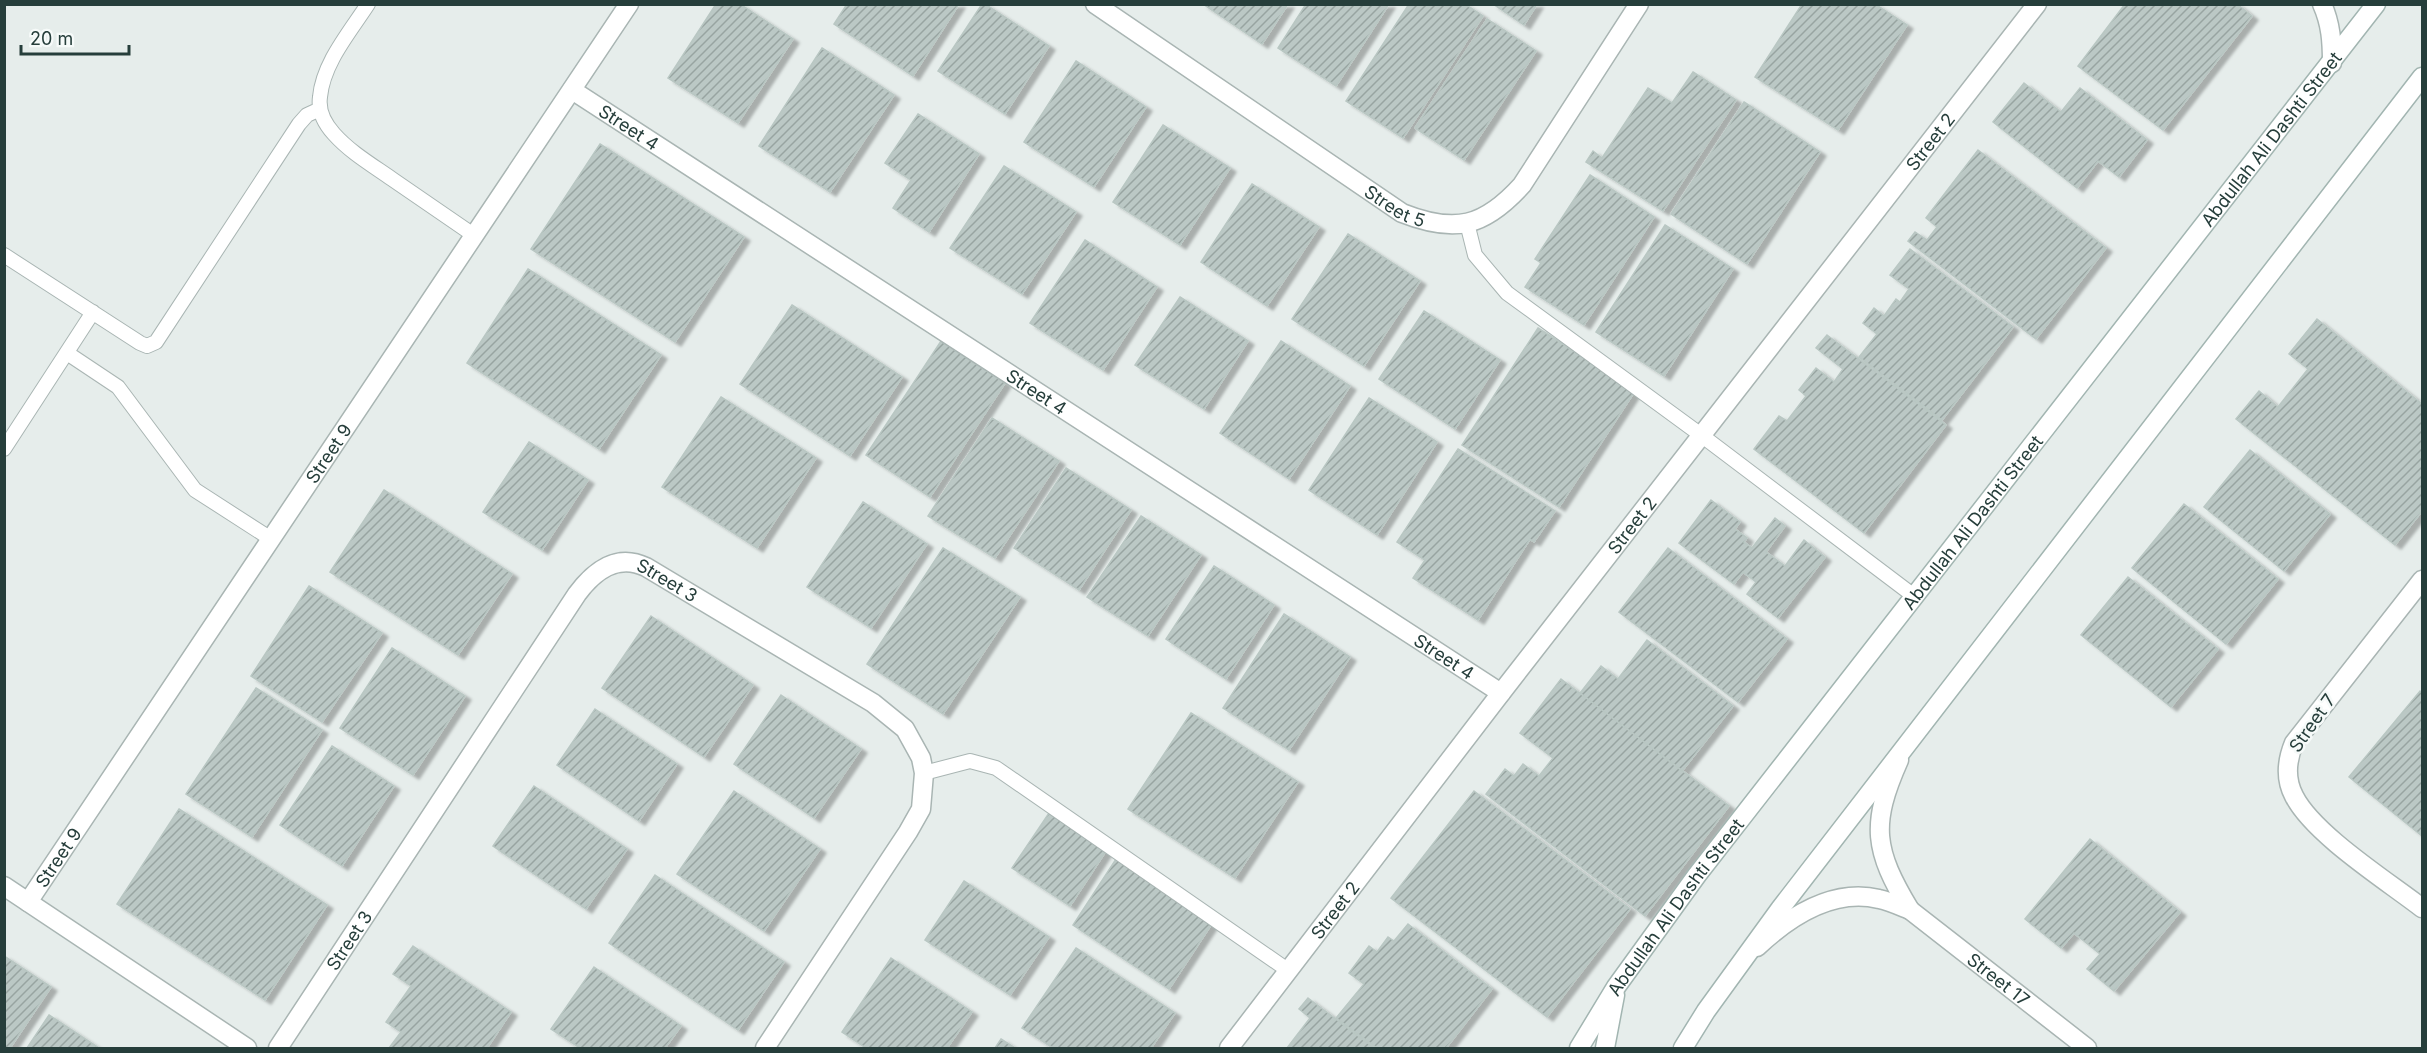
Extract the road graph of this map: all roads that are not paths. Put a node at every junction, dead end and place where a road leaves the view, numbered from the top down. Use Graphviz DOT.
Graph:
graph roads {
  1 [pos="368,4"];
  2 [pos="629,4"];
  3 [pos="1095,4"];
  4 [pos="1639,4"];
  5 [pos="2037,4"];
  6 [pos="2322,4"];
  7 [pos="2376,4"];
  8 [pos="1121,11"];
  9 [pos="2332,63"];
  10 [pos="2422,77"];
  11 [pos="572,90"];
  12 [pos="320,109"];
  13 [pos="1467,223"];
  14 [pos="475,236"];
  15 [pos="4,255"];
  16 [pos="93,312"];
  17 [pos="67,352"];
  18 [pos="1701,435"];
  19 [pos="4,449"];
  20 [pos="272,539"];
  21 [pos="2422,580"];
  22 [pos="1914,596"];
  23 [pos="1501,693"];
  24 [pos="1907,744"];
  25 [pos="924,772"];
  26 [pos="4,886"];
  27 [pos="28,902"];
  28 [pos="2422,908"];
  29 [pos="1910,910"];
  30 [pos="1743,959"];
  31 [pos="1289,971"];
  32 [pos="1616,987"];
  33 [pos="247,1048"];
  34 [pos="278,1048"];
  35 [pos="765,1048"];
  36 [pos="1229,1048"];
  37 [pos="1579,1048"];
  38 [pos="1605,1048"];
  39 [pos="1683,1048"];
  40 [pos="2087,1048"];
  1 -- 12 [label="lane"];
  2 -- 11 [label="street, Street 9"];
  3 -- 8 [label="street, Street 5"];
  4 -- 13 [label="street, Street 5"];
  5 -- 18 [label="street, Street 2"];
  6 -- 9 [label="street"];
  7 -- 9 [label="street, Abdullah Ali Dashti Street"];
  8 -- 13 [label="street, Street 5"];
  9 -- 22 [label="street, Abdullah Ali Dashti Street"];
  10 -- 24 [label="street"];
  11 -- 14 [label="street, Street 9"];
  11 -- 23 [label="street, Street 4"];
  12 -- 14 [label="lane"];
  12 -- 16 [label="lane"];
  13 -- 18 [label="lane"];
  14 -- 20 [label="street, Street 9"];
  15 -- 16 [label="lane"];
  16 -- 17 [label="lane"];
  17 -- 19 [label="lane"];
  17 -- 20 [label="lane"];
  18 -- 22 [label="lane"];
  18 -- 23 [label="street, Street 2"];
  20 -- 27 [label="street, Street 9"];
  21 -- 28 [label="street, Street 7"];
  22 -- 32 [label="street, Abdullah Ali Dashti Street"];
  23 -- 31 [label="street, Street 2"];
  24 -- 29 [label="street, Street 17"];
  24 -- 30 [label="street"];
  25 -- 31 [label="lane"];
  25 -- 34 [label="street, Street 3"];
  25 -- 35 [label="street, Street 3"];
  26 -- 27 [label="street"];
  27 -- 33 [label="street"];
  29 -- 30 [label="street, Street 17"];
  29 -- 40 [label="street, Street 17"];
  30 -- 39 [label="street"];
  31 -- 36 [label="street, Street 2"];
  32 -- 37 [label="street, Abdullah Ali Dashti Street"];
  32 -- 38 [label="street"];
}
